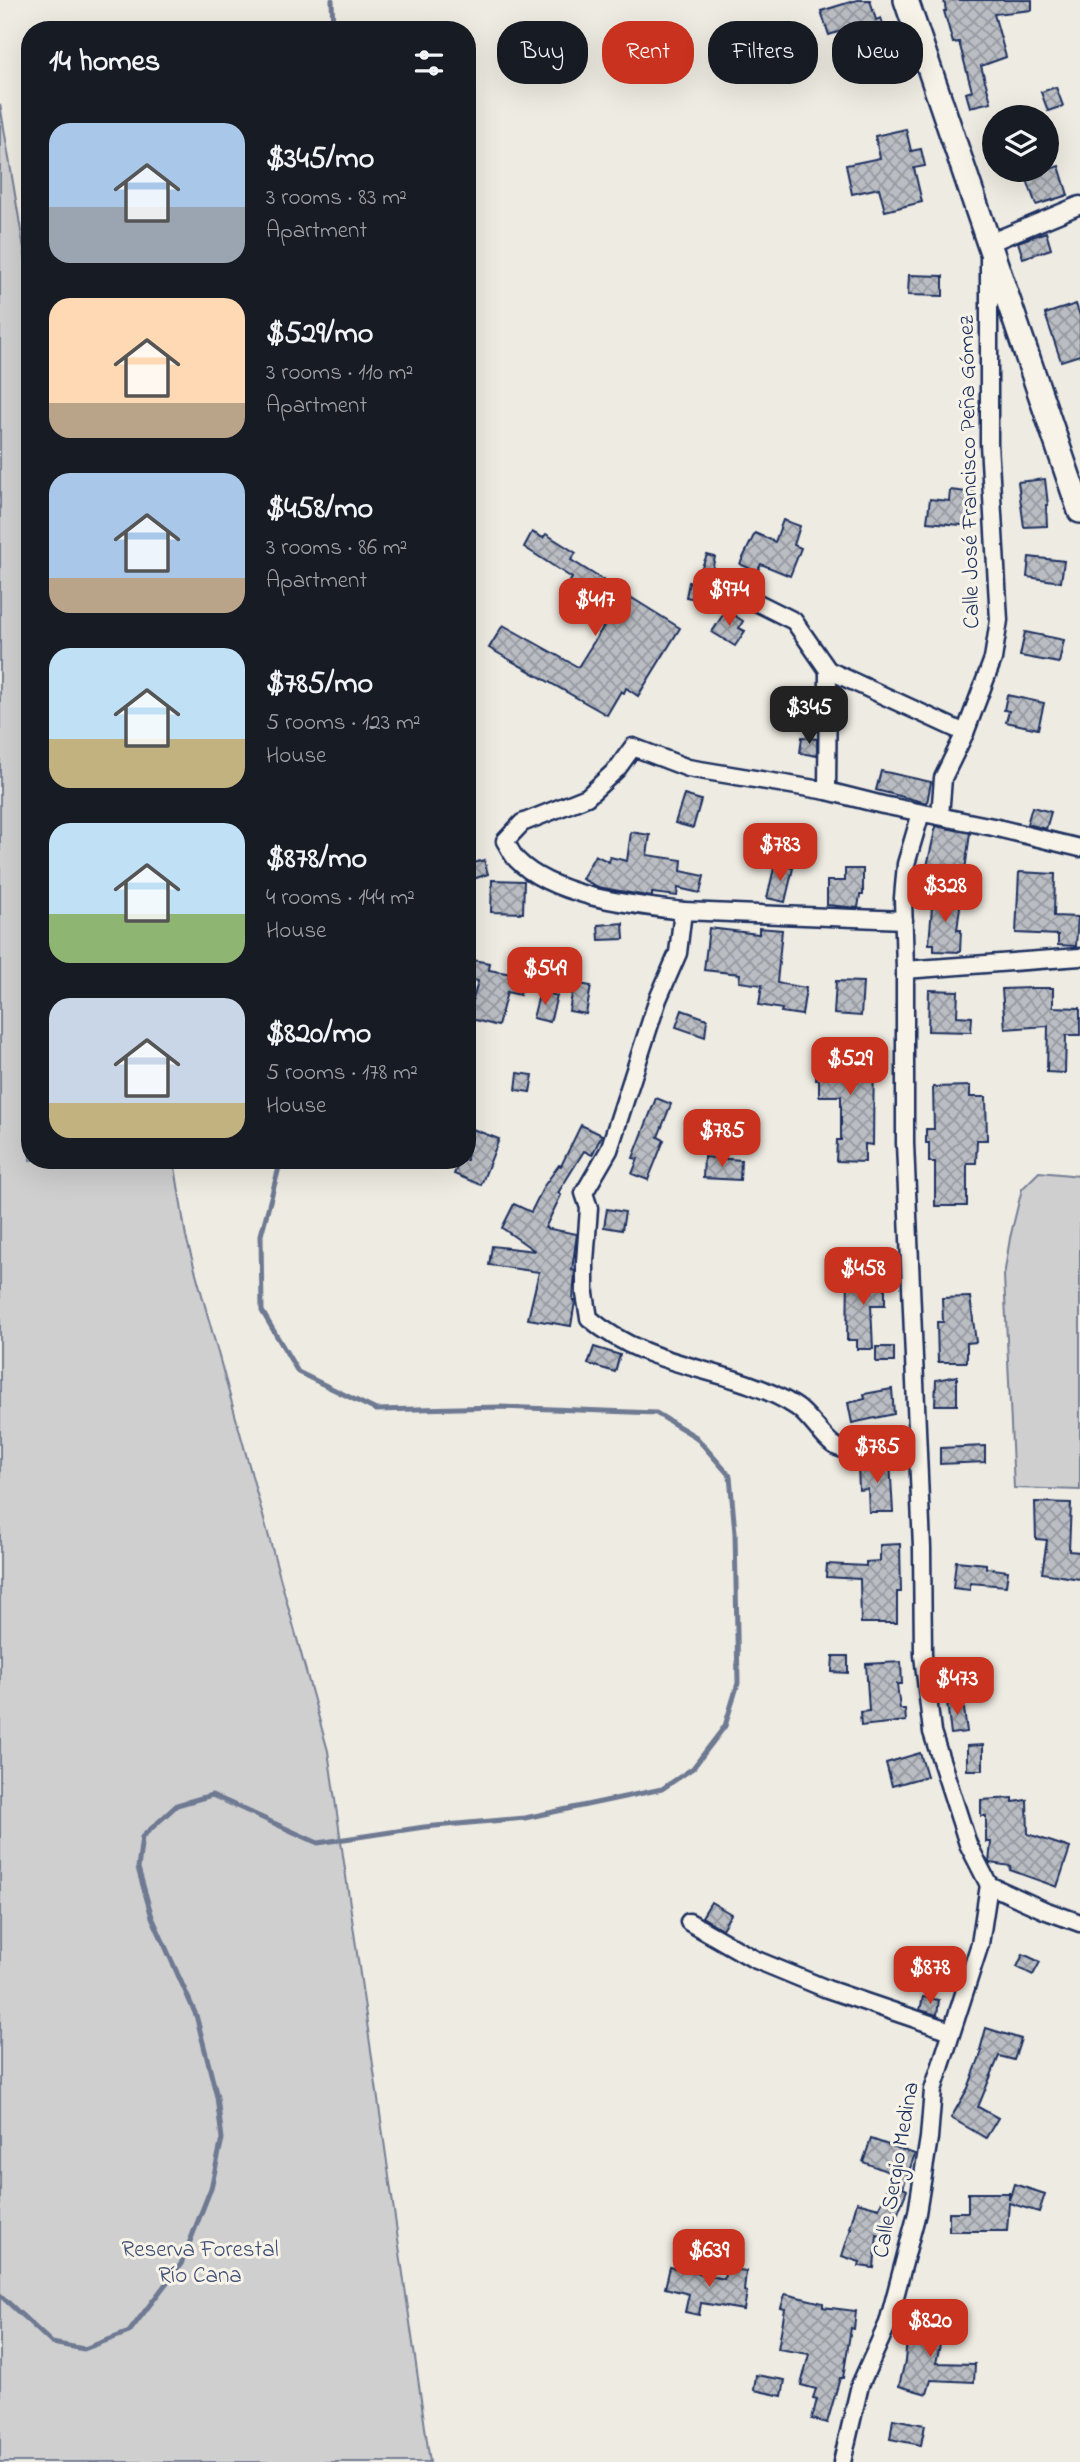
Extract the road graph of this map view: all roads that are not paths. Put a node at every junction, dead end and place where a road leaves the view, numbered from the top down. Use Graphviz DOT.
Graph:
graph roads {
  1 [pos="906,0"];
  2 [pos="1080,205"];
  3 [pos="989,243"];
  4 [pos="1080,511"];
  5 [pos="724,586"];
  6 [pos="828,670"];
  7 [pos="965,733"];
  8 [pos="827,791"];
  9 [pos="921,813"];
  10 [pos="940,816"];
  11 [pos="1080,848"];
  12 [pos="684,911"];
  13 [pos="904,920"];
  14 [pos="1080,957"];
  15 [pos="905,970"];
  16 [pos="917,1444"];
  17 [pos="989,1885"];
  18 [pos="689,1922"];
  19 [pos="1080,1923"];
  20 [pos="951,2031"];
  21 [pos="842,2462"];
  1 -- 3 [label="main road"];
  2 -- 3 [label="street"];
  3 -- 4 [label="main road"];
  3 -- 7 [label="street, Calle José Francisco Peña Gómez"];
  5 -- 6 [label="street"];
  6 -- 7 [label="street"];
  6 -- 8 [label="street"];
  7 -- 10 [label="street, Calle José Francisco Peña Gómez"];
  8 -- 9 [label="street"];
  8 -- 12 [label="street"];
  9 -- 10 [label="street"];
  9 -- 13 [label="street"];
  10 -- 11 [label="street"];
  12 -- 13 [label="street"];
  12 -- 16 [label="street"];
  13 -- 15 [label="street"];
  14 -- 15 [label="street"];
  15 -- 16 [label="street"];
  16 -- 17 [label="street"];
  17 -- 19 [label="street"];
  17 -- 20 [label="street, Calle Sergio Medina"];
  18 -- 20 [label="street"];
  20 -- 21 [label="street, Calle Sergio Medina"];
}
